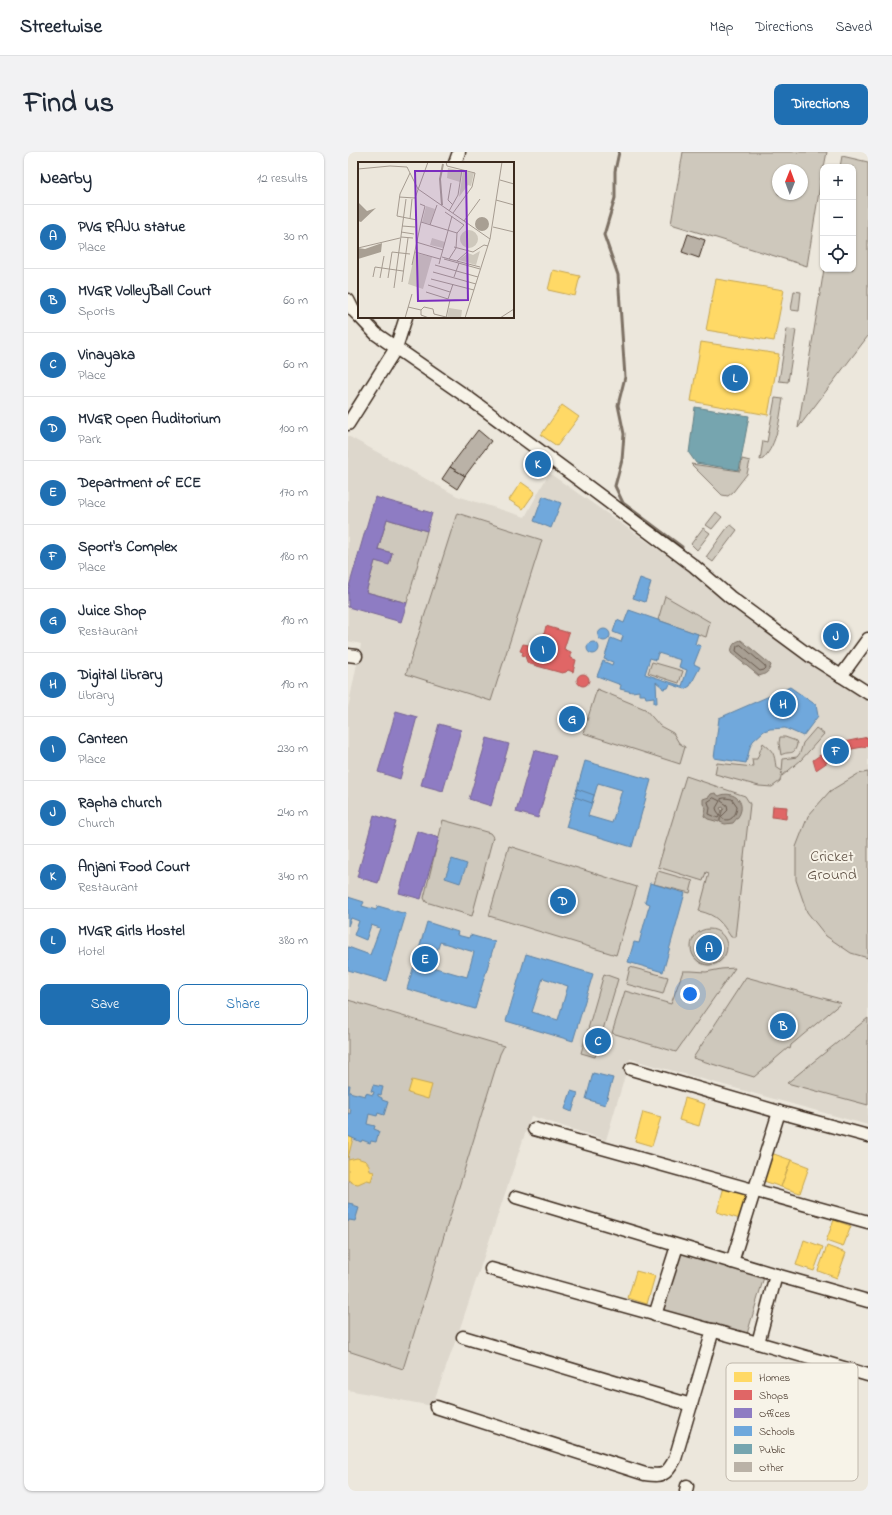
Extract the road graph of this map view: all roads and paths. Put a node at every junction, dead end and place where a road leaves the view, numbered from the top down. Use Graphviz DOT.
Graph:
graph roads {
  1 [pos="458,152"];
  2 [pos="455,162"];
  3 [pos="348,300"];
  4 [pos="358,316"];
  5 [pos="360,318"];
  6 [pos="406,318"];
  7 [pos="396,348"];
  8 [pos="348,424"];
  9 [pos="868,639"];
  10 [pos="841,676"];
  11 [pos="868,693"];
  12 [pos="631,1069"];
  13 [pos="779,1112"];
  14 [pos="534,1129"];
  15 [pos="868,1136"];
  16 [pos="755,1190"];
  17 [pos="516,1197"];
  18 [pos="868,1222"];
  19 [pos="677,1246"];
  20 [pos="732,1262"];
  21 [pos="491,1269"];
  22 [pos="776,1275"];
  23 [pos="868,1301"];
  24 [pos="655,1315"];
  25 [pos="713,1330"];
  26 [pos="463,1337"];
  27 [pos="758,1342"];
  28 [pos="828,1363"];
  29 [pos="858,1372"];
  30 [pos="868,1375"];
  31 [pos="691,1405"];
  32 [pos="436,1406"];
  1 -- 2 [label="street"];
  3 -- 4 [label="street"];
  5 -- 7 [label="street"];
  6 -- 7 [label="street"];
  7 -- 8 [label="street"];
  7 -- 10 [label="street"];
  9 -- 10 [label="street"];
  10 -- 11 [label="street"];
  12 -- 13 [label="street"];
  13 -- 15 [label="street"];
  13 -- 16 [label="street"];
  14 -- 16 [label="street"];
  16 -- 18 [label="street"];
  16 -- 20 [label="street"];
  17 -- 19 [label="street"];
  19 -- 20 [label="street"];
  19 -- 24 [label="street"];
  20 -- 22 [label="street"];
  21 -- 24 [label="street"];
  22 -- 23 [label="street"];
  22 -- 27 [label="street"];
  24 -- 25 [label="street"];
  25 -- 27 [label="street"];
  25 -- 31 [label="street"];
  26 -- 31 [label="street"];
  27 -- 28 [label="street"];
  29 -- 30 [label="street"];
  31 -- 32 [label="street"];
}
